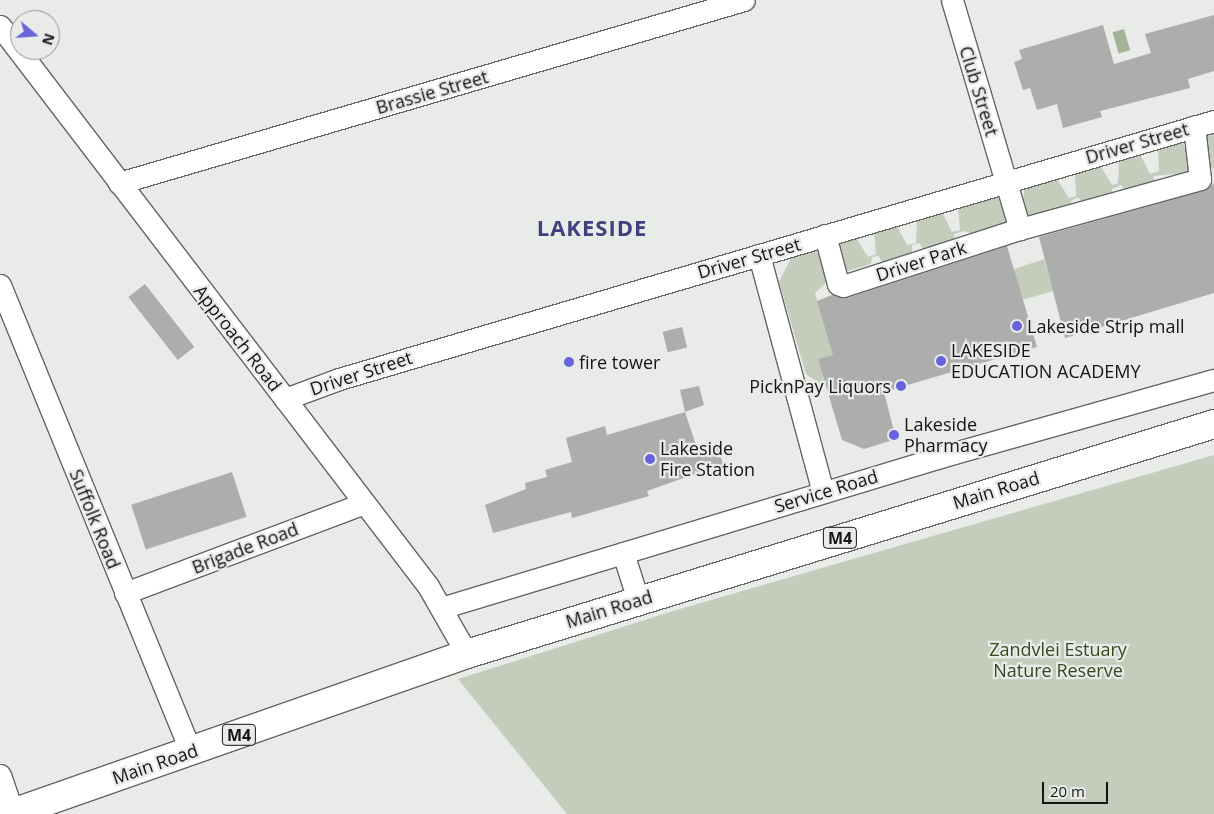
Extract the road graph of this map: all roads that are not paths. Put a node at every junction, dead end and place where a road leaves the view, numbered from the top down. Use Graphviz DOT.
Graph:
graph roads {
  1 [pos="744,0"];
  2 [pos="952,0"];
  3 [pos="0,26"];
  4 [pos="1204,123"];
  5 [pos="1007,182"];
  6 [pos="119,183"];
  7 [pos="1018,221"];
  8 [pos="826,235"];
  9 [pos="759,255"];
  10 [pos="0,285"];
  11 [pos="6,314"];
  12 [pos="1214,380"];
  13 [pos="285,399"];
  14 [pos="1214,424"];
  15 [pos="823,492"];
  16 [pos="364,503"];
  17 [pos="623,553"];
  18 [pos="125,593"];
  19 [pos="638,600"];
  20 [pos="441,608"];
  21 [pos="467,654"];
  22 [pos="191,752"];
  23 [pos="0,775"];
  24 [pos="12,813"];
  1 -- 6 [label="street, Brassie Street"];
  2 -- 5 [label="street, Club Street"];
  3 -- 6 [label="street, Approach Road"];
  4 -- 5 [label="street, Driver Street"];
  4 -- 7 [label="street, Driver Park"];
  5 -- 7 [label="street, Club Street"];
  5 -- 8 [label="street, Driver Street"];
  6 -- 13 [label="street, Approach Road"];
  7 -- 8 [label="street, Driver Park"];
  8 -- 9 [label="street, Driver Street"];
  9 -- 13 [label="street, Driver Street"];
  9 -- 15 [label="street"];
  10 -- 11 [label="street, Suffolk Road"];
  11 -- 18 [label="street, Suffolk Road"];
  12 -- 15 [label="street, Service Road"];
  13 -- 16 [label="street, Approach Road"];
  14 -- 19 [label="main road, Main Road / M4"];
  15 -- 17 [label="street, Service Road"];
  16 -- 18 [label="street, Brigade Road"];
  16 -- 20 [label="street, Approach Road"];
  17 -- 19 [label="street"];
  17 -- 20 [label="street, Service Road"];
  18 -- 22 [label="street, Suffolk Road"];
  19 -- 21 [label="main road, Main Road / M4"];
  20 -- 21 [label="street, Approach Road"];
  21 -- 22 [label="main road, Main Road / M4"];
  22 -- 24 [label="main road, Main Road / M4"];
  23 -- 24 [label="street"];
}
